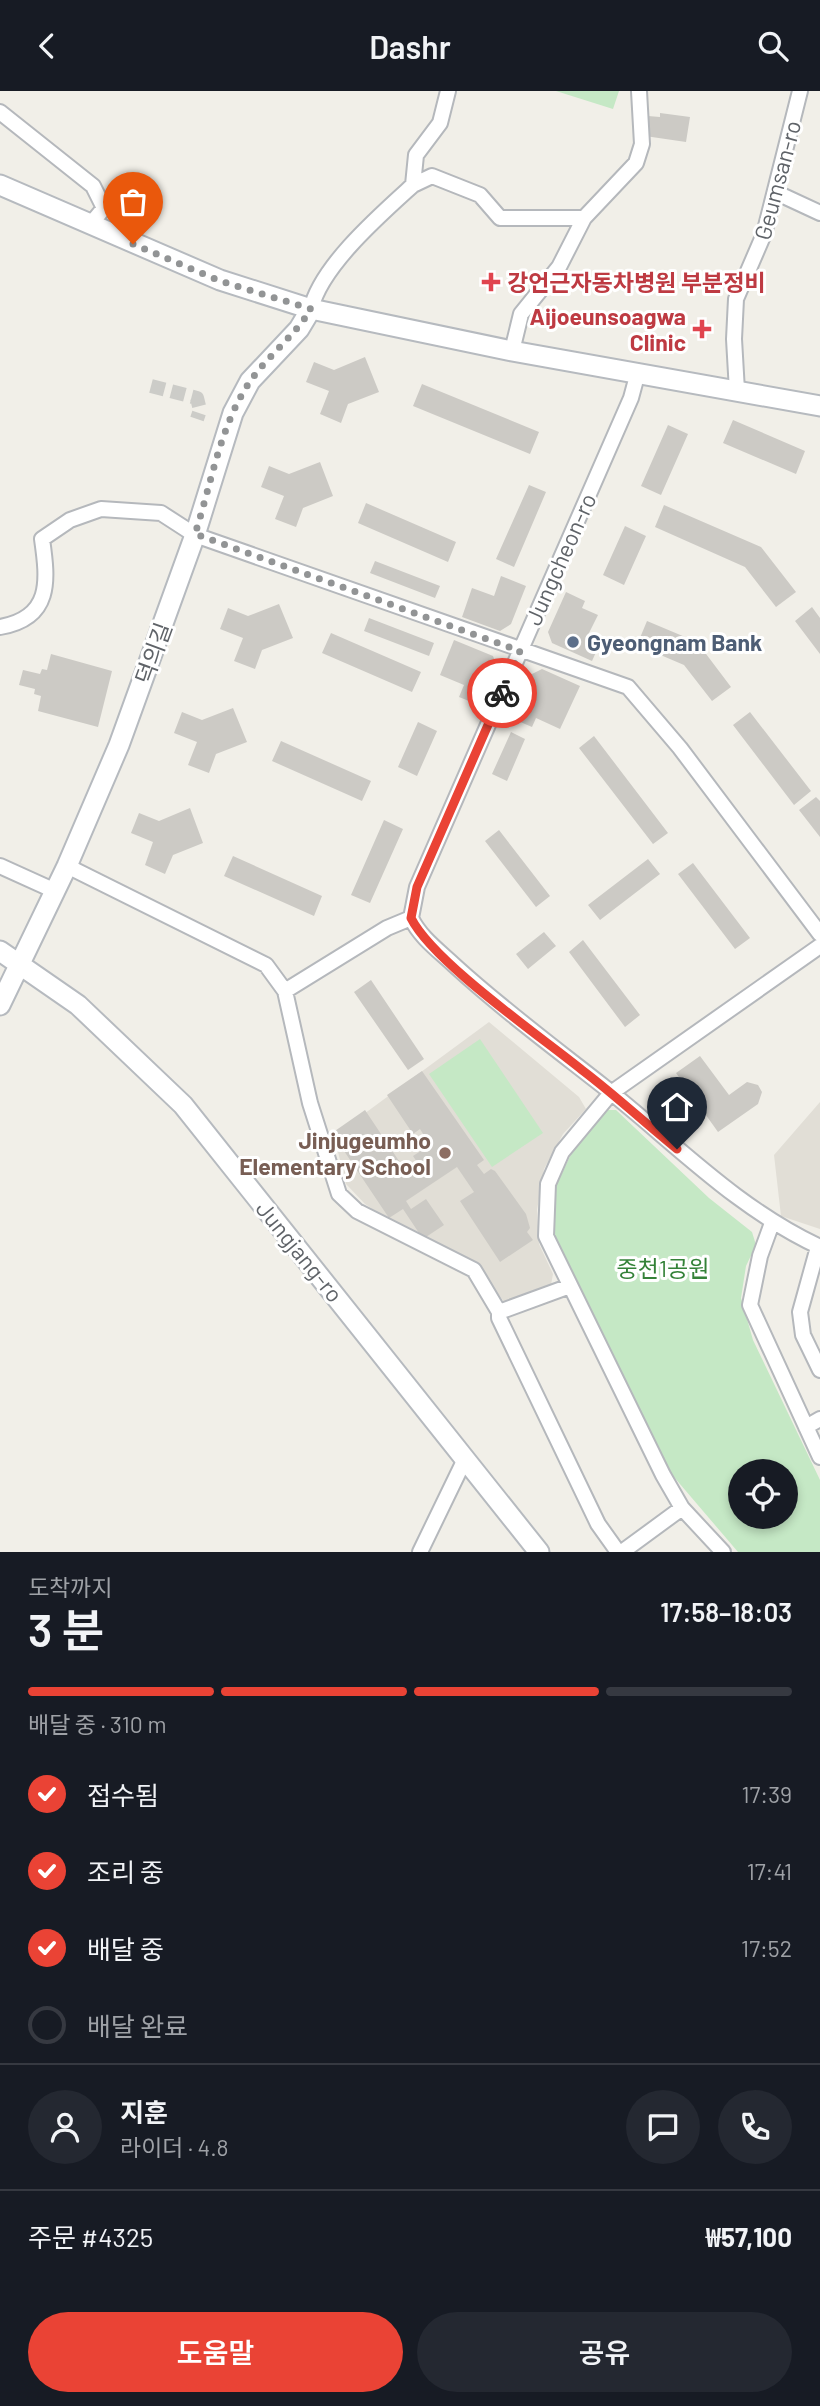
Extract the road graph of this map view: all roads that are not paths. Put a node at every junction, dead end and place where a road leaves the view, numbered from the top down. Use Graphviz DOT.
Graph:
graph roads {
  1 [pos="448,91"];
  2 [pos="639,91"];
  3 [pos="800,91"];
  4 [pos="0,113"];
  5 [pos="0,185"];
  6 [pos="413,185"];
  7 [pos="776,193"];
  8 [pos="820,213"];
  9 [pos="584,218"];
  10 [pos="90,225"];
  11 [pos="311,309"];
  12 [pos="512,351"];
  13 [pos="638,372"];
  14 [pos="737,391"];
  15 [pos="820,406"];
  16 [pos="195,534"];
  17 [pos="0,627"];
  18 [pos="520,651"];
  19 [pos="0,866"];
  20 [pos="67,866"];
  21 [pos="53,890"];
  22 [pos="411,918"];
  23 [pos="820,934"];
  24 [pos="820,946"];
  25 [pos="0,951"];
  26 [pos="20,966"];
  27 [pos="285,991"];
  28 [pos="0,1005"];
  29 [pos="611,1093"];
  30 [pos="772,1223"];
  31 [pos="819,1247"];
  32 [pos="570,1286"];
  33 [pos="499,1313"];
  34 [pos="820,1370"];
  35 [pos="820,1419"];
  36 [pos="806,1427"];
  37 [pos="820,1457"];
  38 [pos="465,1459"];
  39 [pos="682,1508"];
  40 [pos="420,1552"];
  41 [pos="539,1552"];
  42 [pos="620,1552"];
  43 [pos="723,1552"];
  1 -- 6 [label="street"];
  2 -- 9 [label="street"];
  3 -- 7 [label="street, Geumsan-ro"];
  4 -- 10 [label="street"];
  5 -- 10 [label="street"];
  6 -- 9 [label="street"];
  6 -- 11 [label="street"];
  7 -- 8 [label="street"];
  7 -- 14 [label="street, Geumsan-ro"];
  9 -- 12 [label="street"];
  10 -- 11 [label="street"];
  11 -- 12 [label="street"];
  11 -- 16 [label="street, 덕의길"];
  12 -- 13 [label="street"];
  13 -- 14 [label="street"];
  13 -- 18 [label="street, Jungcheon-ro"];
  14 -- 15 [label="street"];
  16 -- 17 [label="street"];
  16 -- 18 [label="street"];
  16 -- 20 [label="street, 덕의길"];
  18 -- 22 [label="street, Jungcheon-ro"];
  18 -- 23 [label="street"];
  19 -- 21 [label="street"];
  20 -- 21 [label="street, 덕의길"];
  20 -- 27 [label="street"];
  21 -- 26 [label="street, 덕의길"];
  22 -- 27 [label="street"];
  22 -- 29 [label="street"];
  24 -- 29 [label="street"];
  25 -- 26 [label="street, Jungjang-ro"];
  26 -- 28 [label="street, 덕의길"];
  26 -- 38 [label="street, Jungjang-ro"];
  27 -- 33 [label="street"];
  29 -- 30 [label="street"];
  29 -- 32 [label="street"];
  30 -- 31 [label="street"];
  30 -- 36 [label="street"];
  31 -- 34 [label="street"];
  32 -- 33 [label="street"];
  32 -- 39 [label="street"];
  33 -- 42 [label="street"];
  35 -- 36 [label="street"];
  36 -- 37 [label="street"];
  38 -- 40 [label="street"];
  38 -- 41 [label="street, Jungjang-ro"];
  39 -- 42 [label="street"];
  39 -- 43 [label="street"];
}
